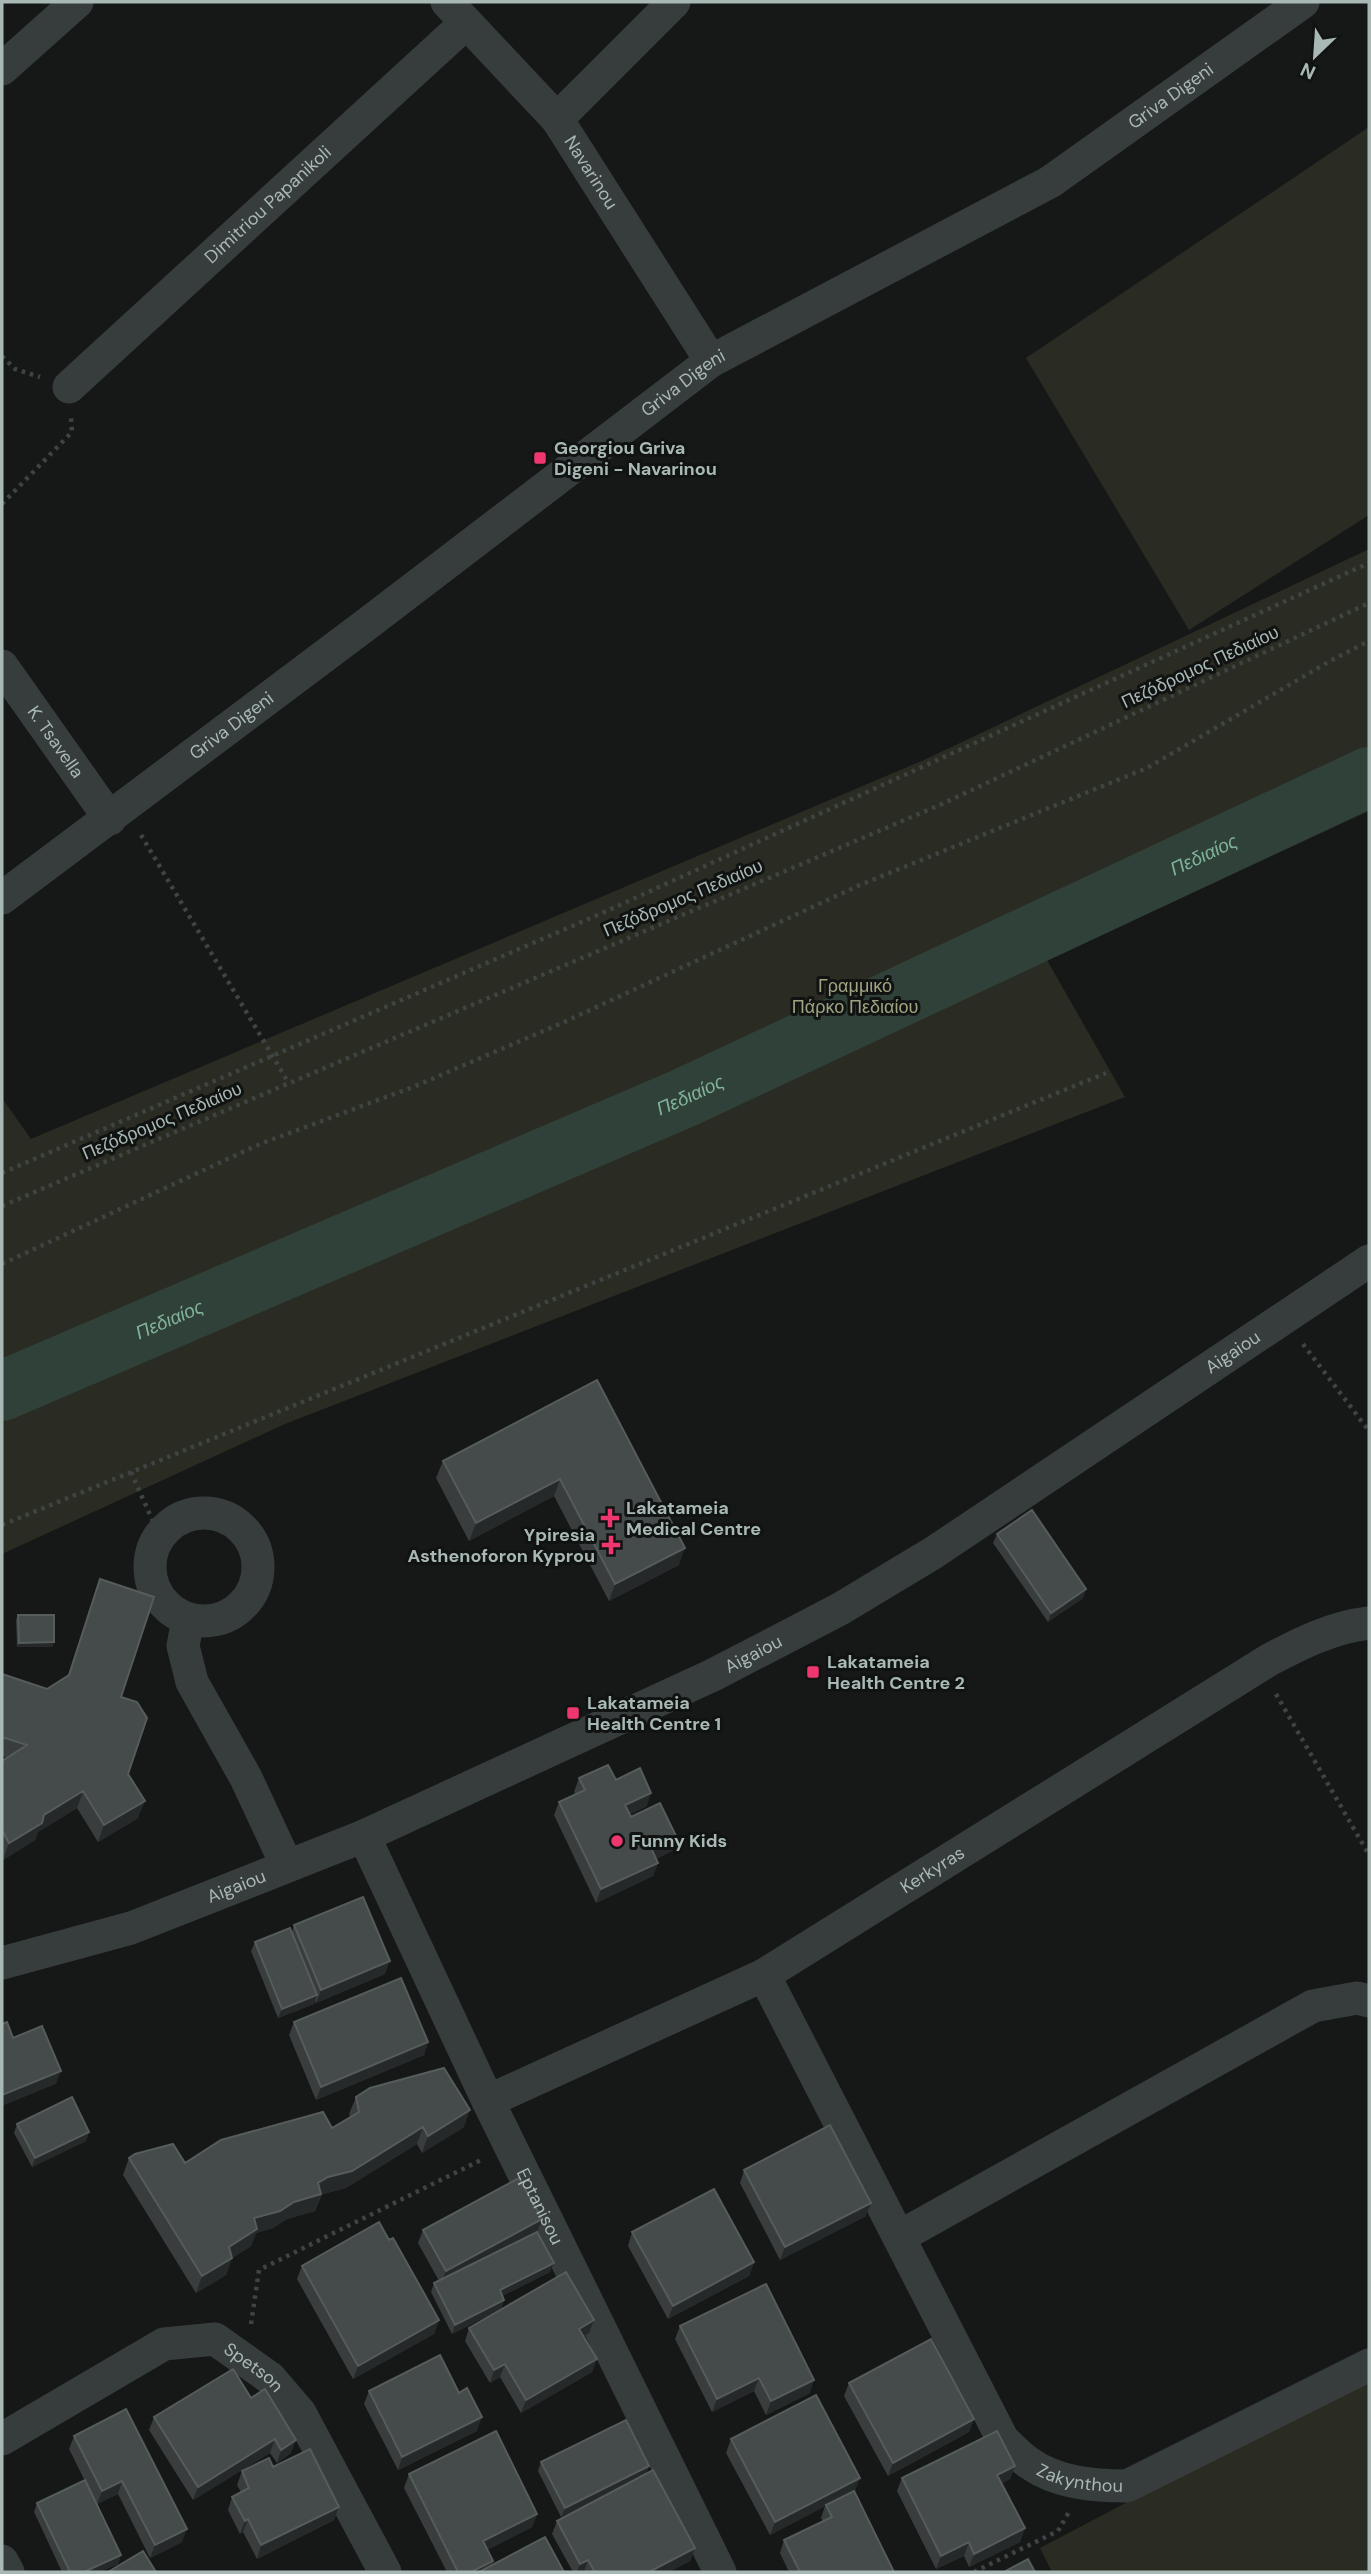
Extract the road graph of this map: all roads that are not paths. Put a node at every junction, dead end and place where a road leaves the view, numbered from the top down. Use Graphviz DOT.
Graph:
graph roads {
  1 [pos="77,2"];
  2 [pos="674,2"];
  3 [pos="1303,2"];
  4 [pos="457,13"];
  5 [pos="2,69"];
  6 [pos="557,119"];
  7 [pos="711,361"];
  8 [pos="69,387"];
  9 [pos="2,666"];
  10 [pos="117,813"];
  11 [pos="2,898"];
  12 [pos="1369,1261"];
  13 [pos="188,1619"];
  14 [pos="1369,1623"];
  15 [pos="364,1836"];
  16 [pos="287,1866"];
  17 [pos="2,1963"];
  18 [pos="764,1975"];
  19 [pos="1369,2001"];
  20 [pos="488,2101"];
  21 [pos="899,2238"];
  22 [pos="1369,2365"];
  23 [pos="2,2439"];
  24 [pos="2,2561"];
  25 [pos="8,2572"];
  26 [pos="385,2572"];
  27 [pos="720,2572"];
  1 -- 5 [label="street"];
  2 -- 6 [label="street"];
  3 -- 7 [label="street, Griva Digeni"];
  4 -- 6 [label="street, Navarinou"];
  4 -- 8 [label="street, Dimitriou Papanikoli"];
  6 -- 7 [label="street, Navarinou"];
  7 -- 10 [label="street, Griva Digeni"];
  9 -- 10 [label="street, K. Tsavella"];
  10 -- 11 [label="street, Griva Digeni"];
  12 -- 15 [label="street, Aigaiou"];
  13 -- 13 [label="street"];
  13 -- 16 [label="street"];
  14 -- 18 [label="street, Kerkyras"];
  15 -- 16 [label="street, Aigaiou"];
  15 -- 20 [label="street, Eptanisou"];
  16 -- 17 [label="street, Aigaiou"];
  18 -- 20 [label="street, Kerkyras"];
  18 -- 21 [label="street, Zakynthou"];
  19 -- 21 [label="street"];
  20 -- 27 [label="street, Eptanisou"];
  21 -- 22 [label="street, Zakynthou"];
  23 -- 26 [label="street, Spetson"];
  24 -- 25 [label="street"];
}
